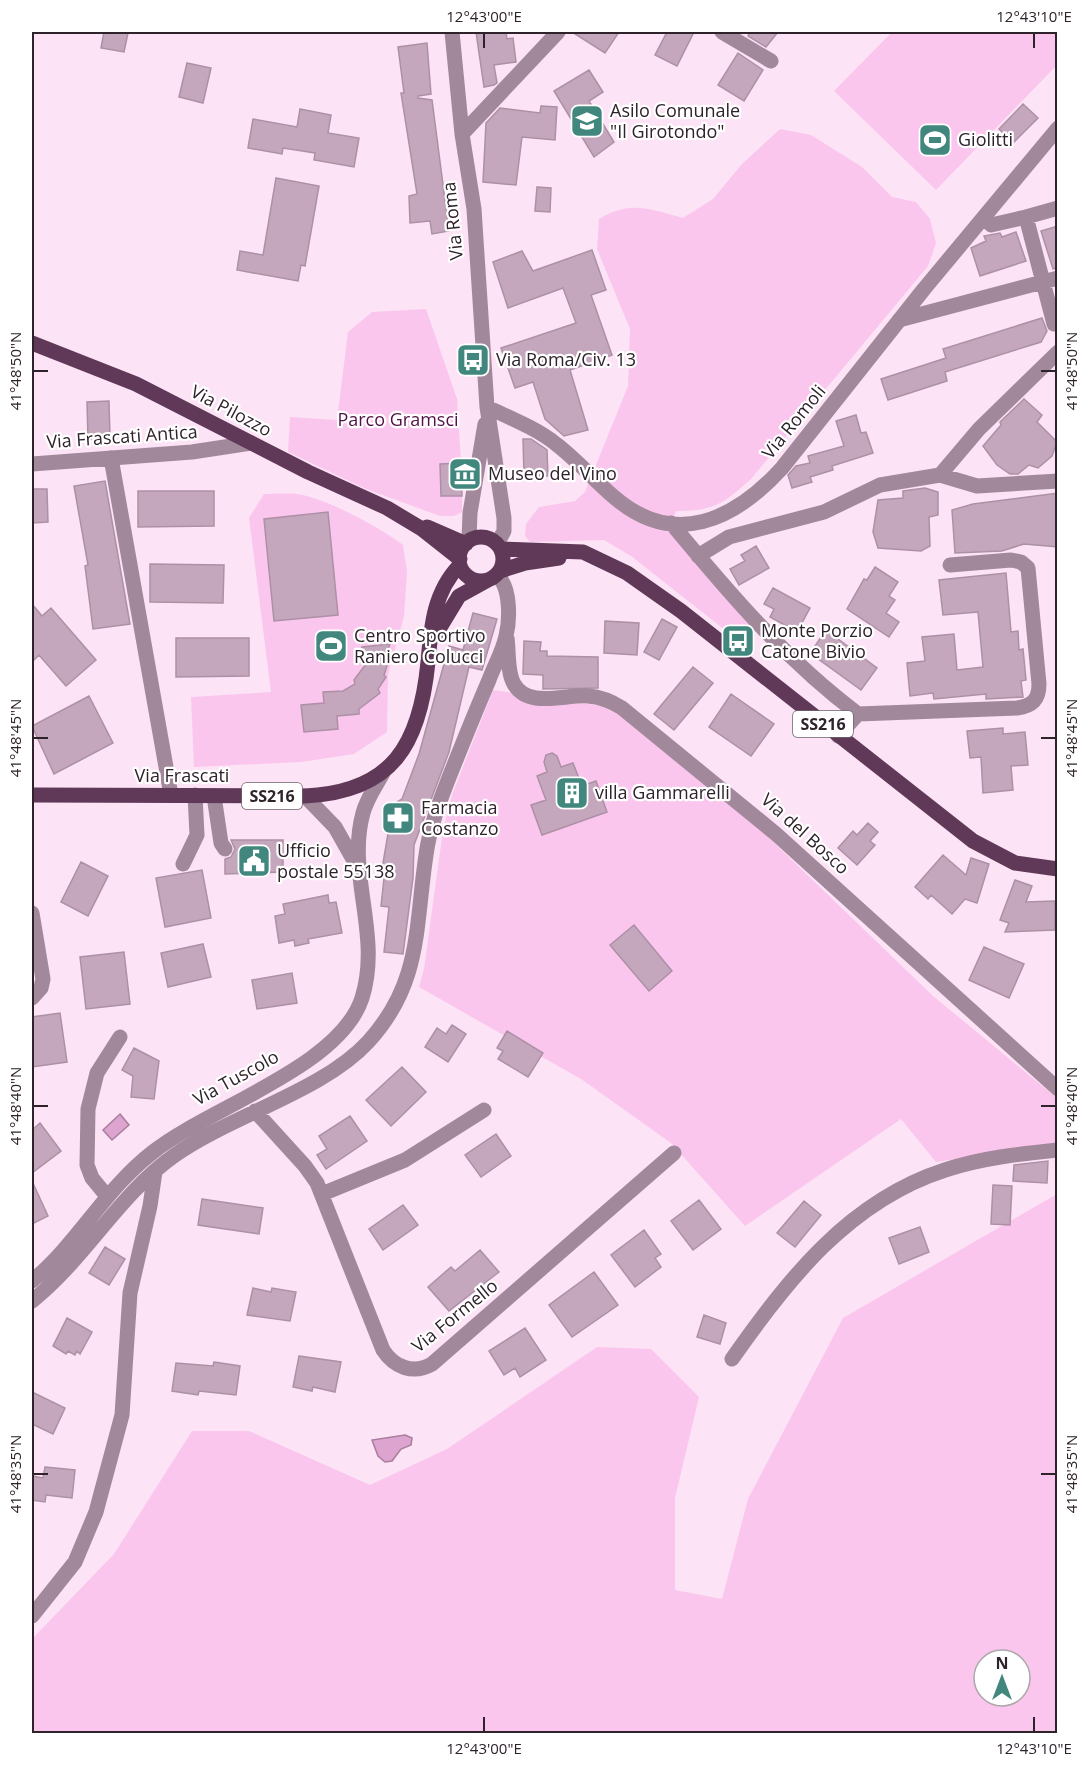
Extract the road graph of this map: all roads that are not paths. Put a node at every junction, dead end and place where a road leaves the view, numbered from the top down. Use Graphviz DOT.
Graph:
graph roads {
  1 [pos="452,32"];
  2 [pos="558,32"];
  3 [pos="722,32"];
  4 [pos="771,61"];
  5 [pos="1058,128"];
  6 [pos="462,135"];
  7 [pos="1058,208"];
  8 [pos="1026,217"];
  9 [pos="991,225"];
  10 [pos="1050,280"];
  11 [pos="899,320"];
  12 [pos="1054,324"];
  13 [pos="32,343"];
  14 [pos="1058,352"];
  15 [pos="488,407"];
  16 [pos="250,443"];
  17 [pos="111,458"];
  18 [pos="32,464"];
  19 [pos="940,475"];
  20 [pos="1058,481"];
  21 [pos="410,521"];
  22 [pos="671,524"];
  23 [pos="468,542"];
  24 [pos="499,547"];
  25 [pos="698,556"];
  26 [pos="598,558"];
  27 [pos="460,562"];
  28 [pos="950,565"];
  29 [pos="495,575"];
  30 [pos="506,634"];
  31 [pos="428,660"];
  32 [pos="858,714"];
  33 [pos="838,736"];
  34 [pos="383,773"];
  35 [pos="32,795"];
  36 [pos="171,795"];
  37 [pos="195,795"];
  38 [pos="214,796"];
  39 [pos="305,796"];
  40 [pos="225,849"];
  41 [pos="183,864"];
  42 [pos="359,869"];
  43 [pos="1058,869"];
  44 [pos="32,913"];
  45 [pos="32,998"];
  46 [pos="120,1037"];
  47 [pos="1058,1089"];
  48 [pos="484,1110"];
  49 [pos="255,1111"];
  50 [pos="1058,1150"];
  51 [pos="674,1153"];
  52 [pos="155,1172"];
  53 [pos="322,1194"];
  54 [pos="106,1196"];
  55 [pos="32,1281"];
  56 [pos="32,1300"];
  57 [pos="732,1359"];
  58 [pos="32,1617"];
  1 -- 6 [label="street, Via Roma"];
  2 -- 6 [label="street"];
  3 -- 4 [label="street"];
  5 -- 11 [label="street, Via Romoli"];
  6 -- 15 [label="street, Via Roma"];
  7 -- 8 [label="street"];
  8 -- 9 [label="street"];
  8 -- 10 [label="street"];
  10 -- 11 [label="street"];
  10 -- 12 [label="street"];
  11 -- 22 [label="street, Via Romoli"];
  13 -- 16 [label="main road, Via Pilozzo"];
  14 -- 19 [label="street"];
  15 -- 22 [label="street, Via Romoli"];
  15 -- 23 [label="street"];
  15 -- 24 [label="street"];
  16 -- 17 [label="street, Via Frascati Antica"];
  16 -- 21 [label="main road, Via Pilozzo"];
  17 -- 18 [label="street, Via Frascati Antica"];
  17 -- 36 [label="street"];
  19 -- 20 [label="street"];
  19 -- 25 [label="street"];
  21 -- 23 [label="main road, Via Pilozzo"];
  21 -- 27 [label="main road, Via Pilozzo"];
  22 -- 25 [label="street"];
  23 -- 24 [label="main road"];
  23 -- 27 [label="main road"];
  24 -- 26 [label="main road, SS216"];
  24 -- 29 [label="main road"];
  25 -- 32 [label="street"];
  26 -- 29 [label="main road, SS216"];
  26 -- 33 [label="main road, SS216"];
  27 -- 29 [label="main road"];
  27 -- 31 [label="main road, Via Frascati / SS216"];
  28 -- 32 [label="street"];
  29 -- 30 [label="street"];
  29 -- 31 [label="main road, Via Frascati / SS216"];
  30 -- 47 [label="street, Via del Bosco"];
  30 -- 49 [label="street"];
  31 -- 34 [label="main road, Via Frascati / SS216"];
  32 -- 33 [label="street"];
  33 -- 43 [label="main road, SS216"];
  34 -- 39 [label="main road, Via Frascati / SS216"];
  34 -- 42 [label="street"];
  35 -- 36 [label="main road, Via Frascati / SS216"];
  36 -- 37 [label="main road, Via Frascati / SS216"];
  37 -- 38 [label="main road, Via Frascati / SS216"];
  37 -- 41 [label="street"];
  38 -- 39 [label="main road, Via Frascati / SS216"];
  38 -- 40 [label="street"];
  39 -- 42 [label="street"];
  42 -- 54 [label="street, Via Tuscolo"];
  44 -- 45 [label="street"];
  46 -- 54 [label="street"];
  48 -- 53 [label="street"];
  49 -- 52 [label="street"];
  49 -- 53 [label="street, Via Formello"];
  50 -- 57 [label="street"];
  51 -- 53 [label="street, Via Formello"];
  52 -- 56 [label="street"];
  52 -- 58 [label="street"];
  54 -- 55 [label="street, Via Tuscolo"];
}
